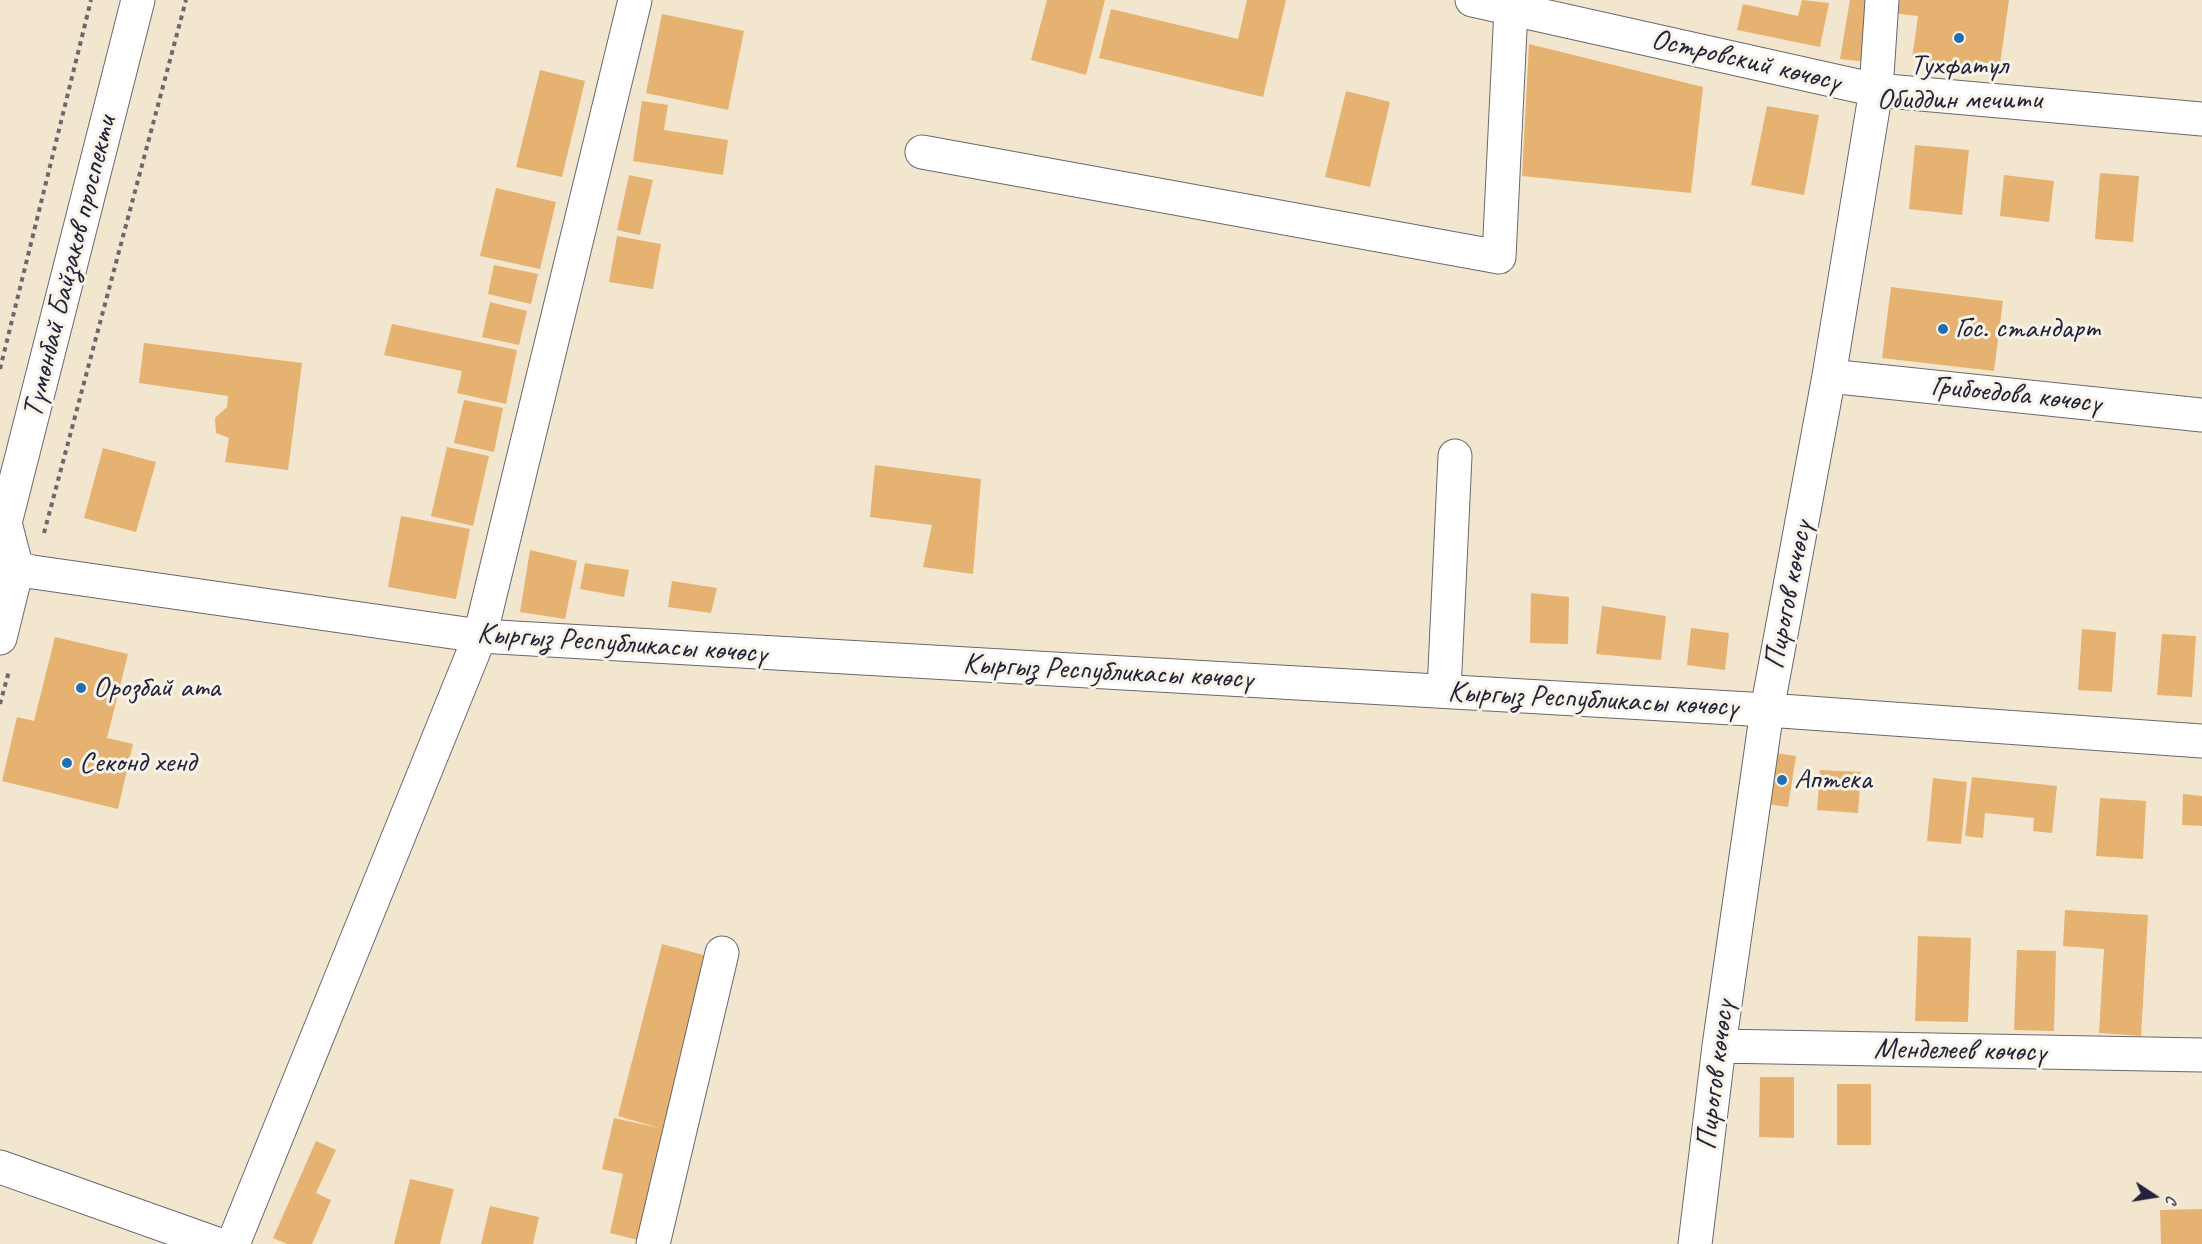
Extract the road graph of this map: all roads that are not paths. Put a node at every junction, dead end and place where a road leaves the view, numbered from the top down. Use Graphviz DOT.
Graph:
graph roads {
  1 [pos="138,0"];
  2 [pos="635,0"];
  3 [pos="1472,0"];
  4 [pos="1882,0"];
  5 [pos="1511,9"];
  6 [pos="1875,90"];
  7 [pos="2202,119"];
  8 [pos="922,152"];
  9 [pos="1829,376"];
  10 [pos="2202,415"];
  11 [pos="1455,456"];
  12 [pos="2,528"];
  13 [pos="17,569"];
  14 [pos="480,636"];
  15 [pos="6,649"];
  16 [pos="1443,691"];
  17 [pos="1767,710"];
  18 [pos="2202,741"];
  19 [pos="722,953"];
  20 [pos="1719,1046"];
  21 [pos="2202,1055"];
  22 [pos="0,1167"];
  23 [pos="217,1244"];
  24 [pos="233,1244"];
  25 [pos="653,1244"];
  26 [pos="1695,1244"];
  1 -- 12 [label="main road, Түмөнбай Байзаков проспекти"];
  2 -- 14 [label="main road"];
  3 -- 5 [label="main road, Островский көчөсү"];
  4 -- 6 [label="main road, Пирогов көчөсү"];
  5 -- 6 [label="main road, Островский көчөсү"];
  5 -- 8 [label="main road"];
  6 -- 7 [label="main road, Островский көчөсү"];
  6 -- 9 [label="main road, Пирогов көчөсү"];
  9 -- 10 [label="main road, Грибоедова көчөсү"];
  9 -- 17 [label="main road, Пирогов көчөсү"];
  11 -- 16 [label="main road"];
  12 -- 13 [label="main road"];
  13 -- 14 [label="main road, Кыргыз Республикасы көчөсү"];
  13 -- 15 [label="main road"];
  14 -- 16 [label="main road, Кыргыз Республикасы көчөсү"];
  14 -- 24 [label="main road"];
  16 -- 17 [label="main road, Кыргыз Республикасы көчөсү"];
  17 -- 18 [label="main road, Кыргыз Республикасы көчөсү"];
  17 -- 20 [label="main road, Пирогов көчөсү"];
  19 -- 25 [label="main road"];
  20 -- 21 [label="main road, Менделеев көчөсү"];
  20 -- 26 [label="main road, Пирогов көчөсү"];
  22 -- 23 [label="main road"];
}
